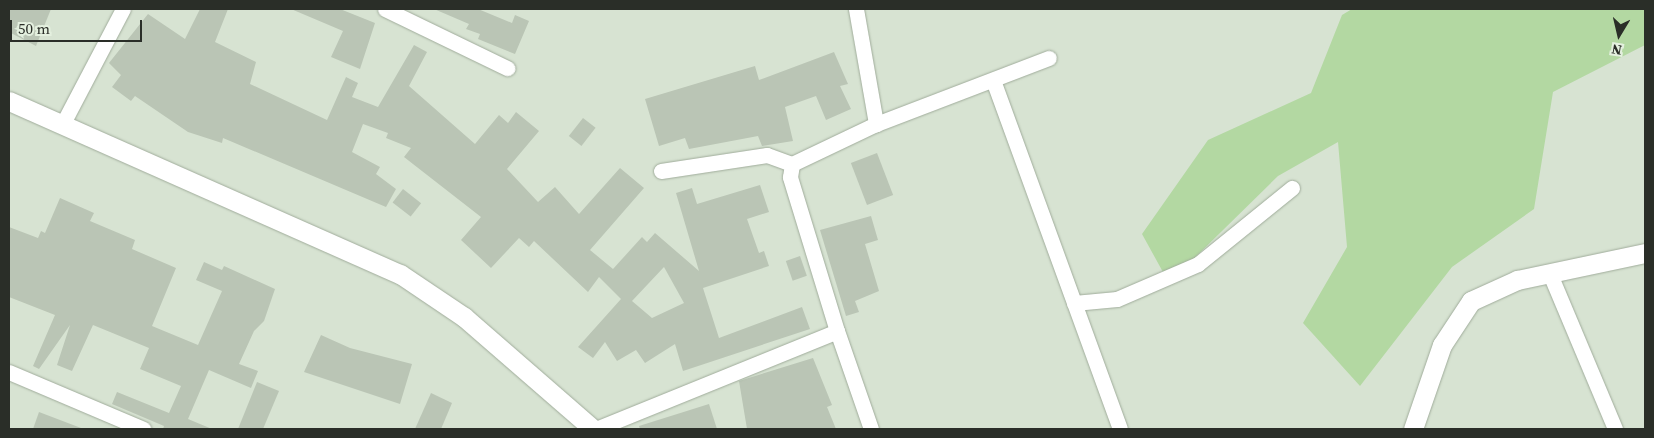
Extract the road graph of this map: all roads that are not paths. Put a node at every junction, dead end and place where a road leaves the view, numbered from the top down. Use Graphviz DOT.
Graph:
graph roads {
  1 [pos="123,9"];
  2 [pos="384,9"];
  3 [pos="856,9"];
  4 [pos="1049,58"];
  5 [pos="507,68"];
  6 [pos="993,80"];
  7 [pos="9,101"];
  8 [pos="876,124"];
  9 [pos="62,126"];
  10 [pos="792,164"];
  11 [pos="661,171"];
  12 [pos="1292,188"];
  13 [pos="1645,253"];
  14 [pos="1550,274"];
  15 [pos="1074,303"];
  16 [pos="837,331"];
  17 [pos="9,372"];
  18 [pos="143,429"];
  19 [pos="595,429"];
  20 [pos="872,429"];
  21 [pos="1120,429"];
  22 [pos="1413,429"];
  23 [pos="1615,429"];
  1 -- 9 [label="street"];
  2 -- 5 [label="street"];
  3 -- 8 [label="street"];
  4 -- 6 [label="street"];
  6 -- 8 [label="street"];
  6 -- 15 [label="street"];
  7 -- 9 [label="street"];
  8 -- 10 [label="street"];
  9 -- 19 [label="street"];
  10 -- 11 [label="street"];
  10 -- 16 [label="street"];
  12 -- 15 [label="street"];
  13 -- 14 [label="street"];
  14 -- 22 [label="street"];
  14 -- 23 [label="street"];
  15 -- 21 [label="street"];
  16 -- 19 [label="street"];
  16 -- 20 [label="street"];
  17 -- 18 [label="street"];
}
